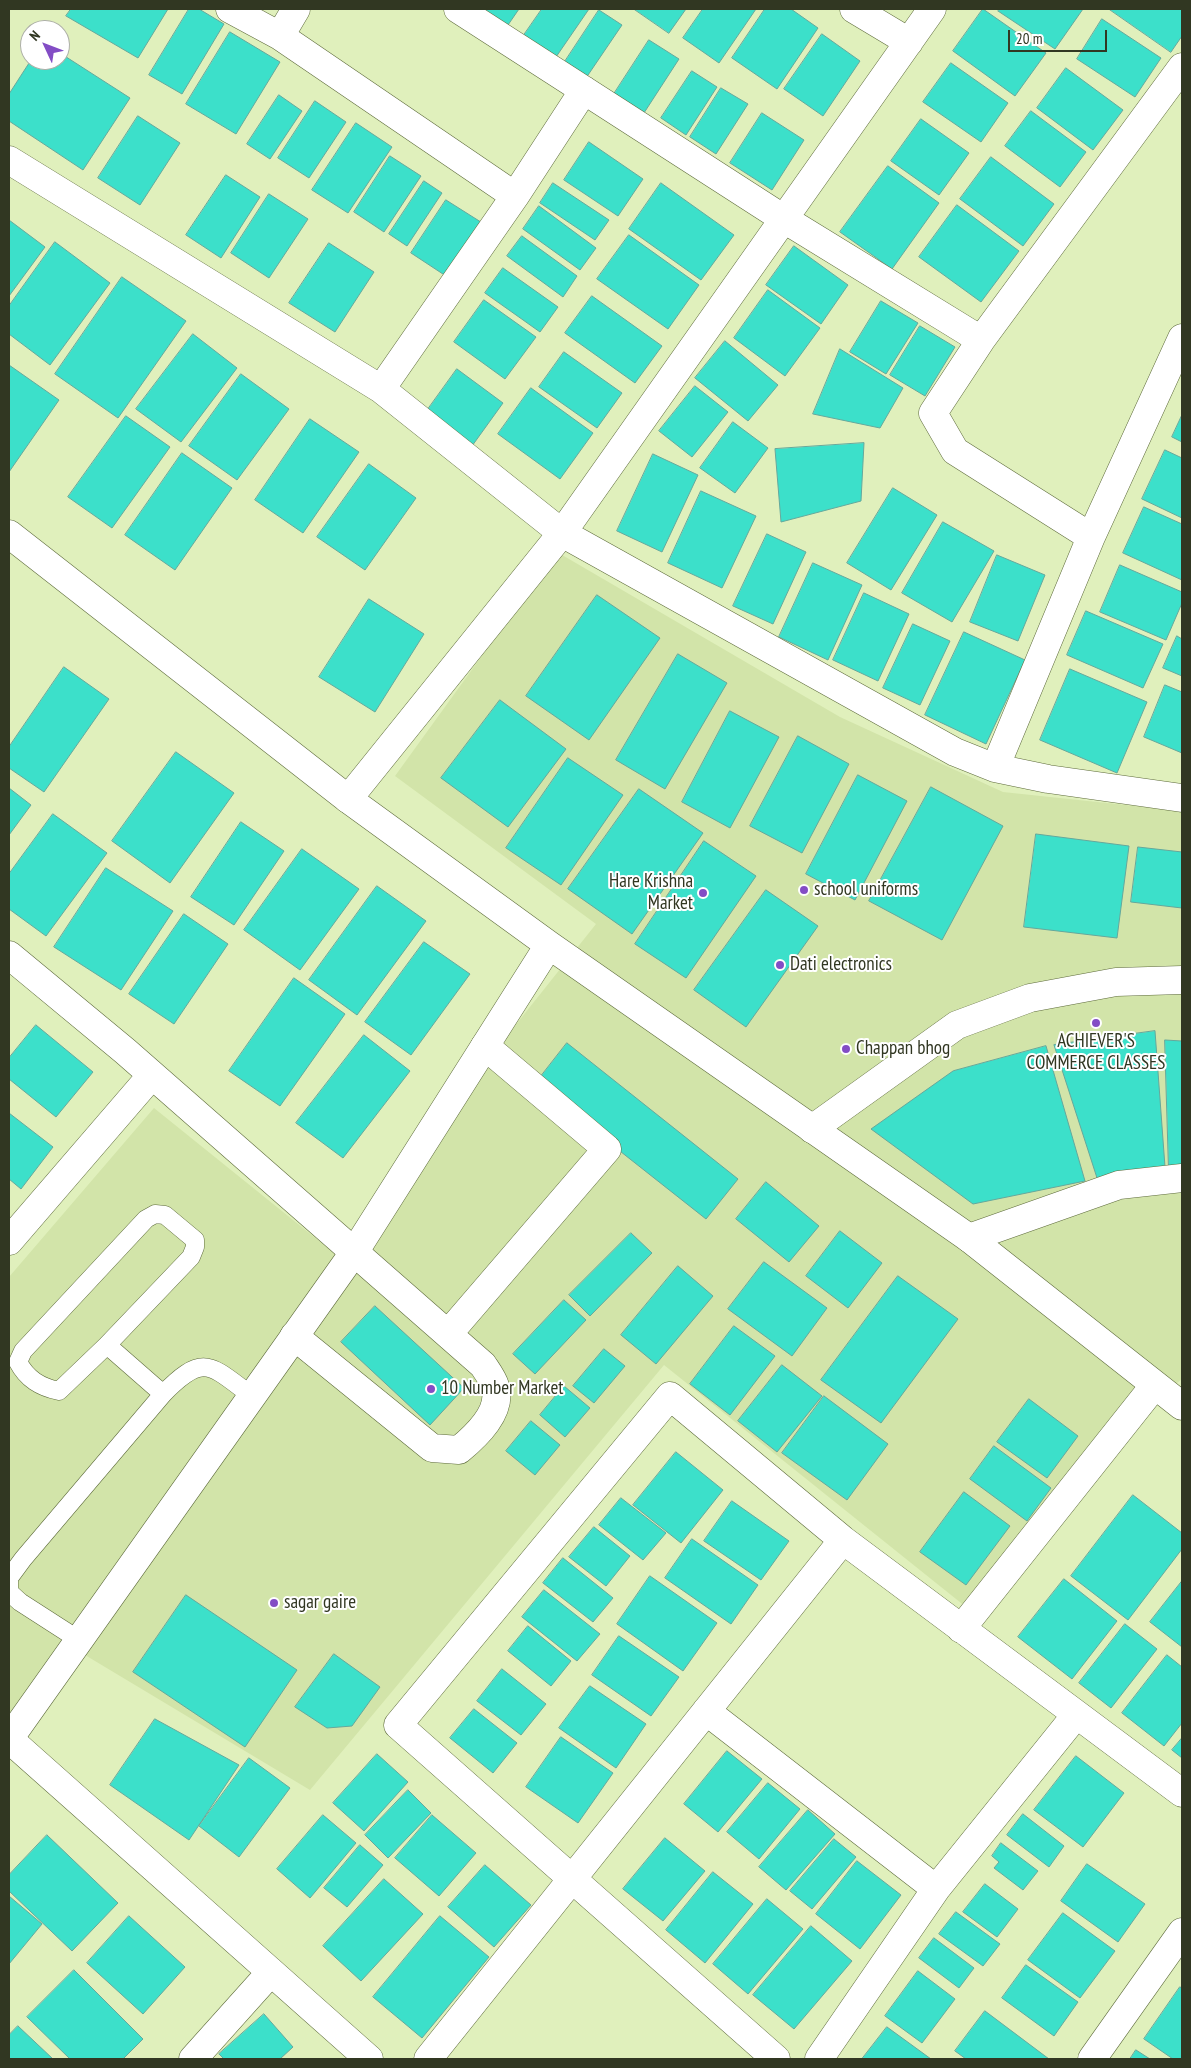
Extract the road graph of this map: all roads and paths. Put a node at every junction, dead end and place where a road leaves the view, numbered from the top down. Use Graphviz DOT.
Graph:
graph roads {
  1 [pos="230,9"];
  2 [pos="296,9"];
  3 [pos="458,9"];
  4 [pos="854,9"];
  5 [pos="932,9"];
  6 [pos="280,36"];
  7 [pos="909,42"];
  8 [pos="1179,79"];
  9 [pos="584,90"];
  10 [pos="9,160"];
  11 [pos="515,196"];
  12 [pos="784,219"];
  13 [pos="1182,338"];
  14 [pos="981,340"];
  15 [pos="381,389"];
  16 [pos="562,533"];
  17 [pos="9,534"];
  18 [pos="1091,537"];
  19 [pos="995,768"];
  20 [pos="1182,798"];
  21 [pos="348,799"];
  22 [pos="550,945"];
  23 [pos="9,955"];
  24 [pos="1182,980"];
  25 [pos="485,1046"];
  26 [pos="152,1075"];
  27 [pos="812,1129"];
  28 [pos="1182,1178"];
  29 [pos="969,1238"];
  30 [pos="9,1241"];
  31 [pos="355,1251"];
  32 [pos="448,1334"];
  33 [pos="294,1336"];
  34 [pos="107,1345"];
  35 [pos="1154,1386"];
  36 [pos="163,1394"];
  37 [pos="252,1396"];
  38 [pos="1182,1406"];
  39 [pos="843,1540"];
  40 [pos="9,1591"];
  41 [pos="961,1630"];
  42 [pos="79,1640"];
  43 [pos="706,1710"];
  44 [pos="1076,1715"];
  45 [pos="9,1739"];
  46 [pos="1182,1792"];
  47 [pos="571,1880"];
  48 [pos="936,1889"];
  49 [pos="1182,1932"];
  50 [pos="271,1972"];
  51 [pos="193,2059"];
  52 [pos="369,2059"];
  53 [pos="428,2059"];
  54 [pos="776,2059"];
  55 [pos="819,2059"];
  56 [pos="1092,2059"];
  1 -- 6 [label="street"];
  2 -- 6 [label="street"];
  3 -- 9 [label="street"];
  4 -- 7 [label="street"];
  5 -- 7 [label="street"];
  6 -- 11 [label="street"];
  7 -- 12 [label="street"];
  8 -- 14 [label="street"];
  9 -- 11 [label="street"];
  9 -- 12 [label="street"];
  10 -- 15 [label="street"];
  11 -- 15 [label="street"];
  12 -- 14 [label="street"];
  12 -- 16 [label="street"];
  13 -- 18 [label="street"];
  14 -- 18 [label="street"];
  15 -- 16 [label="street"];
  16 -- 19 [label="street"];
  16 -- 21 [label="street"];
  17 -- 21 [label="street"];
  18 -- 19 [label="street"];
  19 -- 20 [label="street"];
  21 -- 22 [label="street"];
  22 -- 25 [label="street"];
  22 -- 27 [label="street"];
  23 -- 26 [label="street"];
  24 -- 27 [label="street"];
  25 -- 31 [label="street"];
  25 -- 32 [label="street"];
  26 -- 30 [label="street"];
  26 -- 31 [label="street"];
  27 -- 29 [label="street"];
  28 -- 29 [label="street"];
  29 -- 35 [label="street"];
  31 -- 32 [label="street"];
  31 -- 33 [label="street"];
  32 -- 33 [label="street"];
  33 -- 37 [label="street"];
  34 -- 34 [label="lane"];
  34 -- 36 [label="lane"];
  35 -- 38 [label="street"];
  35 -- 41 [label="street"];
  36 -- 37 [label="lane"];
  36 -- 40 [label="lane"];
  37 -- 42 [label="street"];
  39 -- 41 [label="street"];
  39 -- 43 [label="street"];
  39 -- 47 [label="street"];
  40 -- 42 [label="lane"];
  41 -- 44 [label="street"];
  42 -- 45 [label="street"];
  43 -- 47 [label="street"];
  43 -- 48 [label="street"];
  44 -- 46 [label="street"];
  44 -- 48 [label="street"];
  45 -- 50 [label="street"];
  47 -- 53 [label="street"];
  47 -- 54 [label="street"];
  48 -- 55 [label="street"];
  49 -- 56 [label="street"];
  50 -- 51 [label="street"];
  50 -- 52 [label="street"];
}
